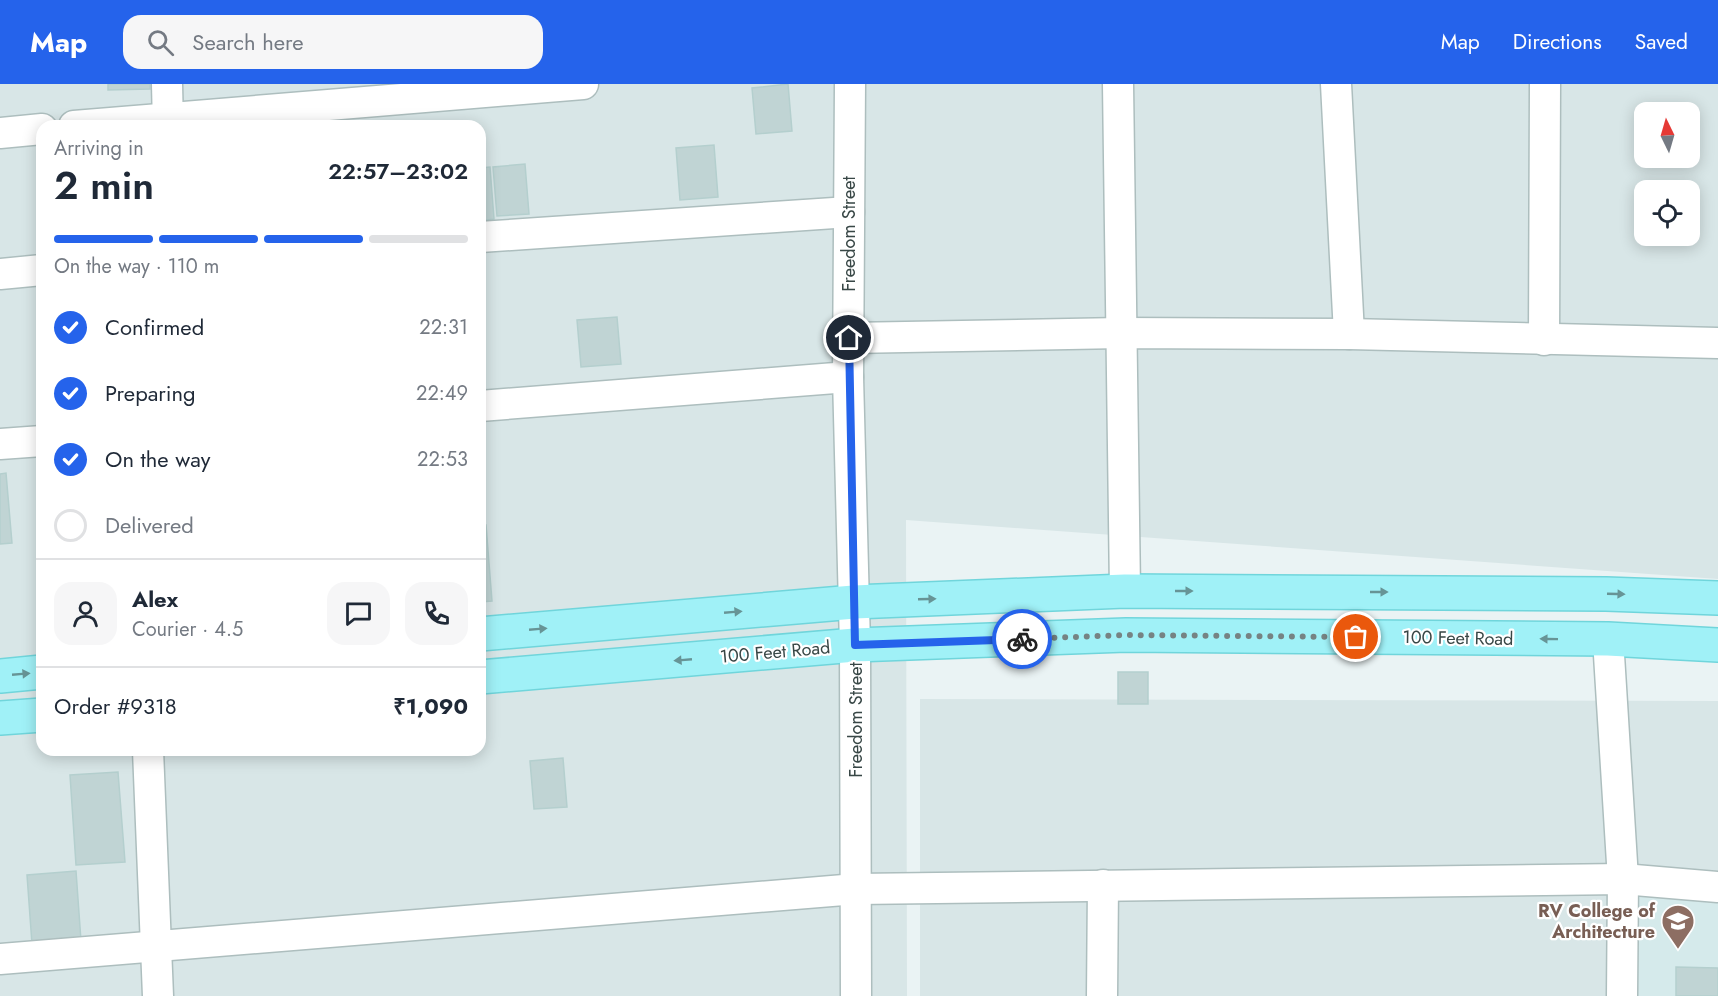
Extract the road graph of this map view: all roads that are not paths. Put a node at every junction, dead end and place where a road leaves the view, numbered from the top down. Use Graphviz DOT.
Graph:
graph roads {
  1 [pos="167,84"];
  2 [pos="583,84"];
  3 [pos="850,84"];
  4 [pos="1118,84"];
  5 [pos="1336,84"];
  6 [pos="1545,84"];
  7 [pos="168,120"];
  8 [pos="190,120"];
  9 [pos="36,130"];
  10 [pos="0,133"];
  11 [pos="849,212"];
  12 [pos="486,237"];
  13 [pos="36,271"];
  14 [pos="0,274"];
  15 [pos="1121,333"];
  16 [pos="1349,334"];
  17 [pos="849,338"];
  18 [pos="1544,340"];
  19 [pos="1718,343"];
  20 [pos="848,378"];
  21 [pos="486,406"];
  22 [pos="36,441"];
  23 [pos="0,444"];
  24 [pos="1125,591"];
  25 [pos="1718,598"];
  26 [pos="854,602"];
  27 [pos="486,633"];
  28 [pos="1608,639"];
  29 [pos="855,645"];
  30 [pos="1718,645"];
  31 [pos="36,673"];
  32 [pos="0,676"];
  33 [pos="486,676"];
  34 [pos="36,715"];
  35 [pos="0,718"];
  36 [pos="148,756"];
  37 [pos="1623,879"];
  38 [pos="1103,885"];
  39 [pos="1718,887"];
  40 [pos="856,889"];
  41 [pos="156,947"];
  42 [pos="0,959"];
  43 [pos="158,996"];
  44 [pos="856,996"];
  45 [pos="1102,996"];
  46 [pos="1622,996"];
  1 -- 7 [label="street"];
  2 -- 8 [label="street"];
  3 -- 11 [label="street, Freedom Street"];
  4 -- 15 [label="street"];
  5 -- 16 [label="street"];
  6 -- 18 [label="street"];
  9 -- 10 [label="street"];
  11 -- 12 [label="street"];
  11 -- 17 [label="street, Freedom Street"];
  13 -- 14 [label="street"];
  15 -- 16 [label="street"];
  15 -- 17 [label="street"];
  15 -- 24 [label="street"];
  16 -- 18 [label="street"];
  17 -- 20 [label="street, Freedom Street"];
  18 -- 19 [label="street"];
  20 -- 21 [label="street"];
  20 -- 26 [label="street, Freedom Street"];
  22 -- 23 [label="street"];
  24 -- 25 [label="main road, one-way"];
  26 -- 24 [label="main road, one-way"];
  27 -- 26 [label="main road, one-way"];
  26 -- 29 [label="street, Freedom Street"];
  28 -- 29 [label="main road, 100 Feet Road, one-way"];
  28 -- 30 [label="main road, 100 Feet Road"];
  28 -- 37 [label="street"];
  29 -- 33 [label="main road, 100 Feet Road, one-way"];
  29 -- 40 [label="street, Freedom Street"];
  32 -- 31 [label="main road, one-way"];
  34 -- 35 [label="main road"];
  36 -- 41 [label="street"];
  37 -- 38 [label="street"];
  37 -- 39 [label="street"];
  37 -- 46 [label="street"];
  38 -- 40 [label="street"];
  38 -- 45 [label="street"];
  40 -- 41 [label="street"];
  40 -- 44 [label="street, Freedom Street"];
  41 -- 42 [label="street"];
  41 -- 43 [label="street"];
}
